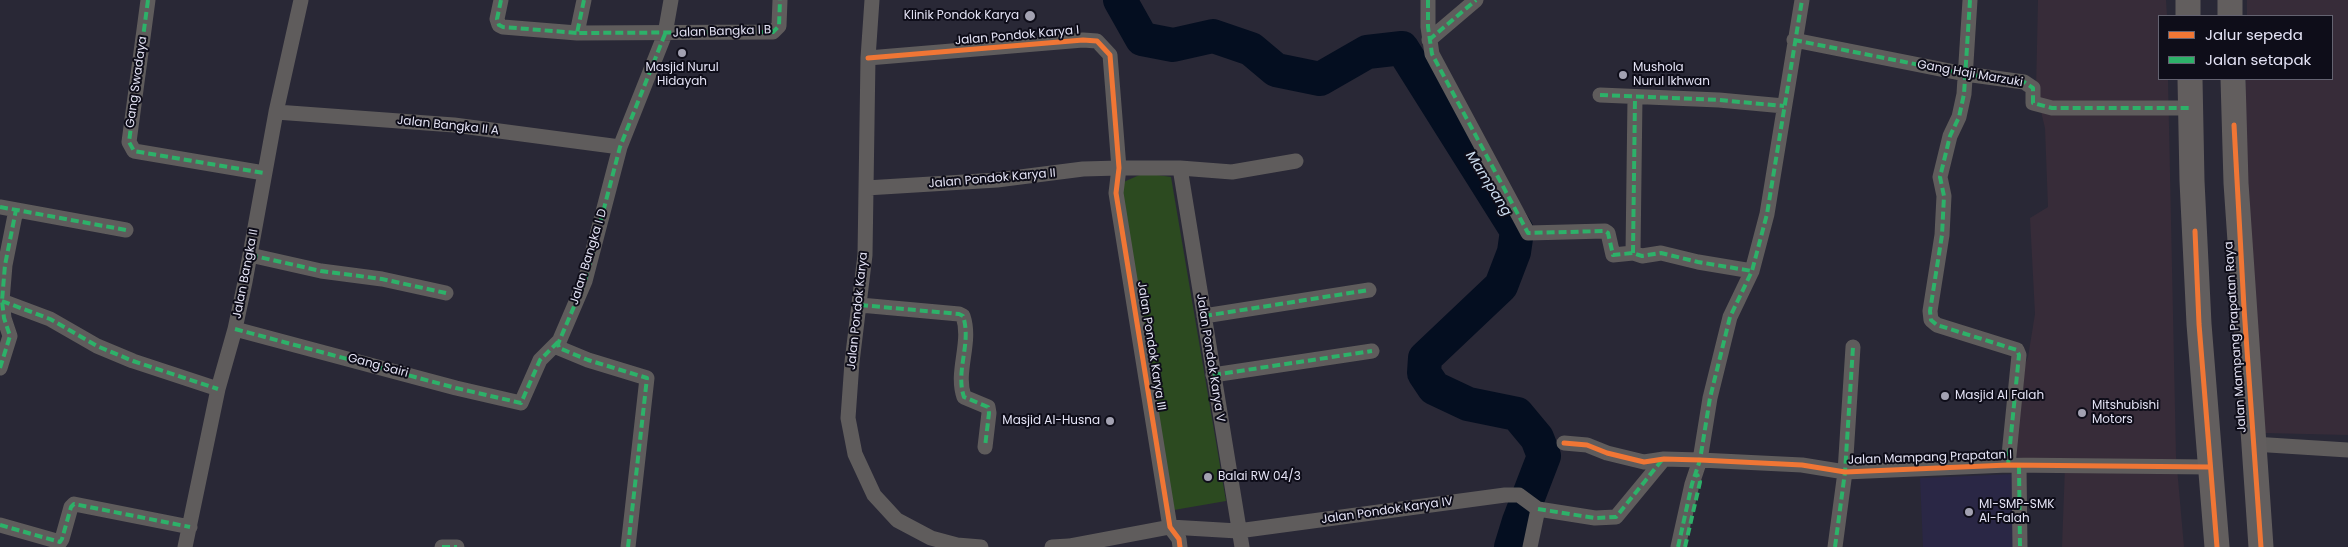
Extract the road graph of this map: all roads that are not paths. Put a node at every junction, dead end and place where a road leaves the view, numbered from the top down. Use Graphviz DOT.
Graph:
graph roads {
  1 [pos="148,0"];
  2 [pos="301,0"];
  3 [pos="502,0"];
  4 [pos="584,0"];
  5 [pos="671,0"];
  6 [pos="780,0"];
  7 [pos="872,0"];
  8 [pos="1428,0"];
  9 [pos="1476,0"];
  10 [pos="1802,0"];
  11 [pos="1970,0"];
  12 [pos="2188,0"];
  13 [pos="2230,0"];
  14 [pos="2188,15"];
  15 [pos="2230,15"];
  16 [pos="577,33"];
  17 [pos="1428,33"];
  18 [pos="665,34"];
  19 [pos="1794,40"];
  20 [pos="868,58"];
  21 [pos="1965,74"];
  22 [pos="2190,80"];
  23 [pos="2233,80"];
  24 [pos="1600,95"];
  25 [pos="1635,97"];
  26 [pos="1784,106"];
  27 [pos="2190,108"];
  28 [pos="276,112"];
  29 [pos="620,147"];
  30 [pos="1296,160"];
  31 [pos="1119,168"];
  32 [pos="1180,168"];
  33 [pos="264,173"];
  34 [pos="866,188"];
  35 [pos="0,206"];
  36 [pos="16,210"];
  37 [pos="126,230"];
  38 [pos="1633,253"];
  39 [pos="250,255"];
  40 [pos="1752,271"];
  41 [pos="1369,290"];
  42 [pos="446,293"];
  43 [pos="2,301"];
  44 [pos="860,305"];
  45 [pos="1204,316"];
  46 [pos="235,329"];
  47 [pos="559,341"];
  48 [pos="1853,347"];
  49 [pos="1372,351"];
  50 [pos="0,368"];
  51 [pos="1213,375"];
  52 [pos="218,389"];
  53 [pos="521,403"];
  54 [pos="1564,443"];
  55 [pos="2253,444"];
  56 [pos="985,447"];
  57 [pos="2348,450"];
  58 [pos="1664,459"];
  59 [pos="2013,465"];
  60 [pos="1698,467"];
  61 [pos="2210,467"];
  62 [pos="1844,472"];
  63 [pos="1536,507"];
  64 [pos="0,525"];
  65 [pos="190,526"];
  66 [pos="1170,527"];
  67 [pos="1238,532"];
  68 [pos="185,547"];
  69 [pos="442,547"];
  70 [pos="458,547"];
  71 [pos="628,547"];
  72 [pos="981,547"];
  73 [pos="1052,547"];
  74 [pos="1180,547"];
  75 [pos="1242,547"];
  76 [pos="1530,547"];
  77 [pos="1678,547"];
  78 [pos="1686,547"];
  79 [pos="1835,547"];
  80 [pos="2020,547"];
  81 [pos="2217,547"];
  82 [pos="2261,547"];
  1 -- 33 [label="street, Gang Swadaya"];
  2 -- 28 [label="street, Jalan Bangka II"];
  3 -- 16 [label="street, Jalan Bangka I B"];
  4 -- 16 [label="street"];
  5 -- 18 [label="street, Jalan Bangka I D"];
  6 -- 18 [label="street, Jalan Bangka I B"];
  7 -- 20 [label="street, Jalan Pondok Karya"];
  8 -- 17 [label="street"];
  9 -- 17 [label="street"];
  10 -- 19 [label="street"];
  11 -- 21 [label="street"];
  12 -- 14 [label="main road"];
  13 -- 15 [label="main road"];
  16 -- 18 [label="street, Jalan Bangka I B"];
  17 -- 38 [label="street"];
  18 -- 29 [label="street, Jalan Bangka I D"];
  19 -- 21 [label="street, Gang Haji Marzuki"];
  19 -- 26 [label="street"];
  20 -- 31 [label="street, Jalan Pondok Karya I"];
  20 -- 34 [label="street, Jalan Pondok Karya"];
  21 -- 27 [label="street, Gang Haji Marzuki"];
  21 -- 59 [label="street"];
  22 -- 27 [label="main road"];
  23 -- 55 [label="main road, Jalan Mampang Prapatan Raya"];
  24 -- 25 [label="street"];
  25 -- 26 [label="street"];
  25 -- 38 [label="street"];
  26 -- 40 [label="street"];
  27 -- 61 [label="main road"];
  28 -- 29 [label="street, Jalan Bangka II A"];
  28 -- 33 [label="street, Jalan Bangka II"];
  29 -- 47 [label="street, Jalan Bangka I D"];
  30 -- 32 [label="street, Jalan Pondok Karya II"];
  31 -- 32 [label="street, Jalan Pondok Karya II"];
  31 -- 34 [label="street, Jalan Pondok Karya II"];
  31 -- 66 [label="street, Jalan Pondok Karya III"];
  32 -- 45 [label="street, Jalan Pondok Karya V"];
  33 -- 39 [label="street, Jalan Bangka II"];
  34 -- 44 [label="street, Jalan Pondok Karya"];
  35 -- 36 [label="street"];
  36 -- 37 [label="street"];
  36 -- 43 [label="street"];
  38 -- 40 [label="street"];
  39 -- 42 [label="street"];
  39 -- 46 [label="street, Jalan Bangka II"];
  40 -- 60 [label="street"];
  41 -- 45 [label="street"];
  43 -- 50 [label="street"];
  43 -- 52 [label="street"];
  44 -- 56 [label="street"];
  44 -- 72 [label="street, Jalan Pondok Karya"];
  45 -- 51 [label="street, Jalan Pondok Karya V"];
  46 -- 52 [label="street, Jalan Bangka II"];
  46 -- 53 [label="street, Gang Sairi"];
  47 -- 53 [label="street, Jalan Bangka I D"];
  47 -- 71 [label="street"];
  48 -- 62 [label="street"];
  49 -- 51 [label="street"];
  51 -- 67 [label="street, Jalan Pondok Karya V"];
  52 -- 65 [label="street, Jalan Bangka II"];
  54 -- 58 [label="street, Jalan Mampang Prapatan I"];
  55 -- 57 [label="street"];
  55 -- 82 [label="main road, Jalan Mampang Prapatan Raya"];
  58 -- 60 [label="street, Jalan Mampang Prapatan I"];
  58 -- 63 [label="street"];
  59 -- 61 [label="street, Jalan Mampang Prapatan I"];
  59 -- 62 [label="street, Jalan Mampang Prapatan I"];
  59 -- 80 [label="street"];
  60 -- 62 [label="street, Jalan Mampang Prapatan I"];
  60 -- 77 [label="street"];
  60 -- 78 [label="street"];
  61 -- 81 [label="main road"];
  62 -- 79 [label="street"];
  63 -- 67 [label="street, Jalan Pondok Karya IV"];
  63 -- 76 [label="street"];
  64 -- 65 [label="street"];
  65 -- 68 [label="street, Jalan Bangka II"];
  66 -- 67 [label="street"];
  66 -- 73 [label="street"];
  66 -- 74 [label="street"];
  67 -- 75 [label="street, Jalan Pondok Karya V"];
  69 -- 70 [label="street"];
}
